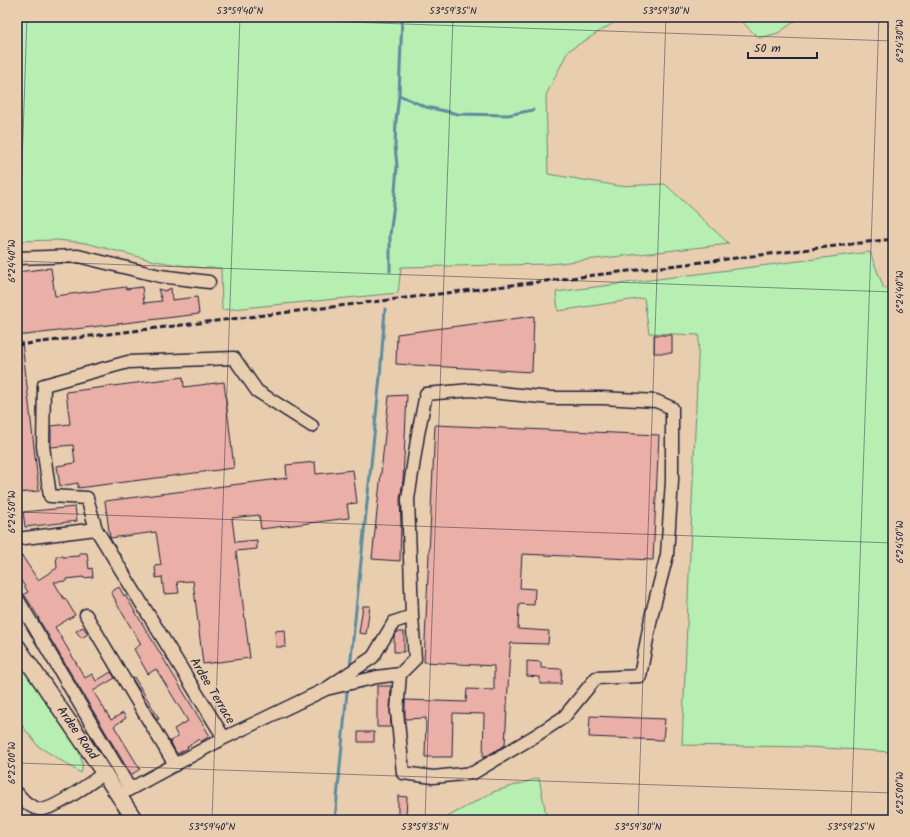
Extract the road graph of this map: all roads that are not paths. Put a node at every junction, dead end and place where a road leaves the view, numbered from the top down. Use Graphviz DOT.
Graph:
graph roads {
  1 [pos="17,258"];
  2 [pos="209,282"];
  3 [pos="312,426"];
  4 [pos="96,529"];
  5 [pos="17,540"];
  6 [pos="17,598"];
  7 [pos="86,615"];
  8 [pos="412,616"];
  9 [pos="17,646"];
  10 [pos="400,674"];
  11 [pos="326,689"];
  12 [pos="224,738"];
  13 [pos="101,740"];
  14 [pos="89,750"];
  15 [pos="175,764"];
  16 [pos="104,773"];
  17 [pos="125,792"];
  18 [pos="17,793"];
  19 [pos="135,820"];
  1 -- 2 [label="street"];
  3 -- 4 [label="street, Ardee Terrace"];
  4 -- 5 [label="street"];
  4 -- 12 [label="street, Ardee Terrace"];
  6 -- 13 [label="street"];
  7 -- 15 [label="street"];
  8 -- 10 [label="street"];
  8 -- 10 [label="street"];
  8 -- 11 [label="street"];
  9 -- 14 [label="main road, Ardee Road"];
  10 -- 11 [label="street"];
  11 -- 12 [label="street"];
  12 -- 15 [label="street, Ardee Terrace"];
  13 -- 14 [label="street"];
  13 -- 17 [label="street"];
  14 -- 16 [label="main road, Ardee Road"];
  15 -- 17 [label="street, Ardee Terrace"];
  16 -- 17 [label="main road, Ardee Road"];
  16 -- 18 [label="street"];
  17 -- 19 [label="main road, Ardee Road"];
}
